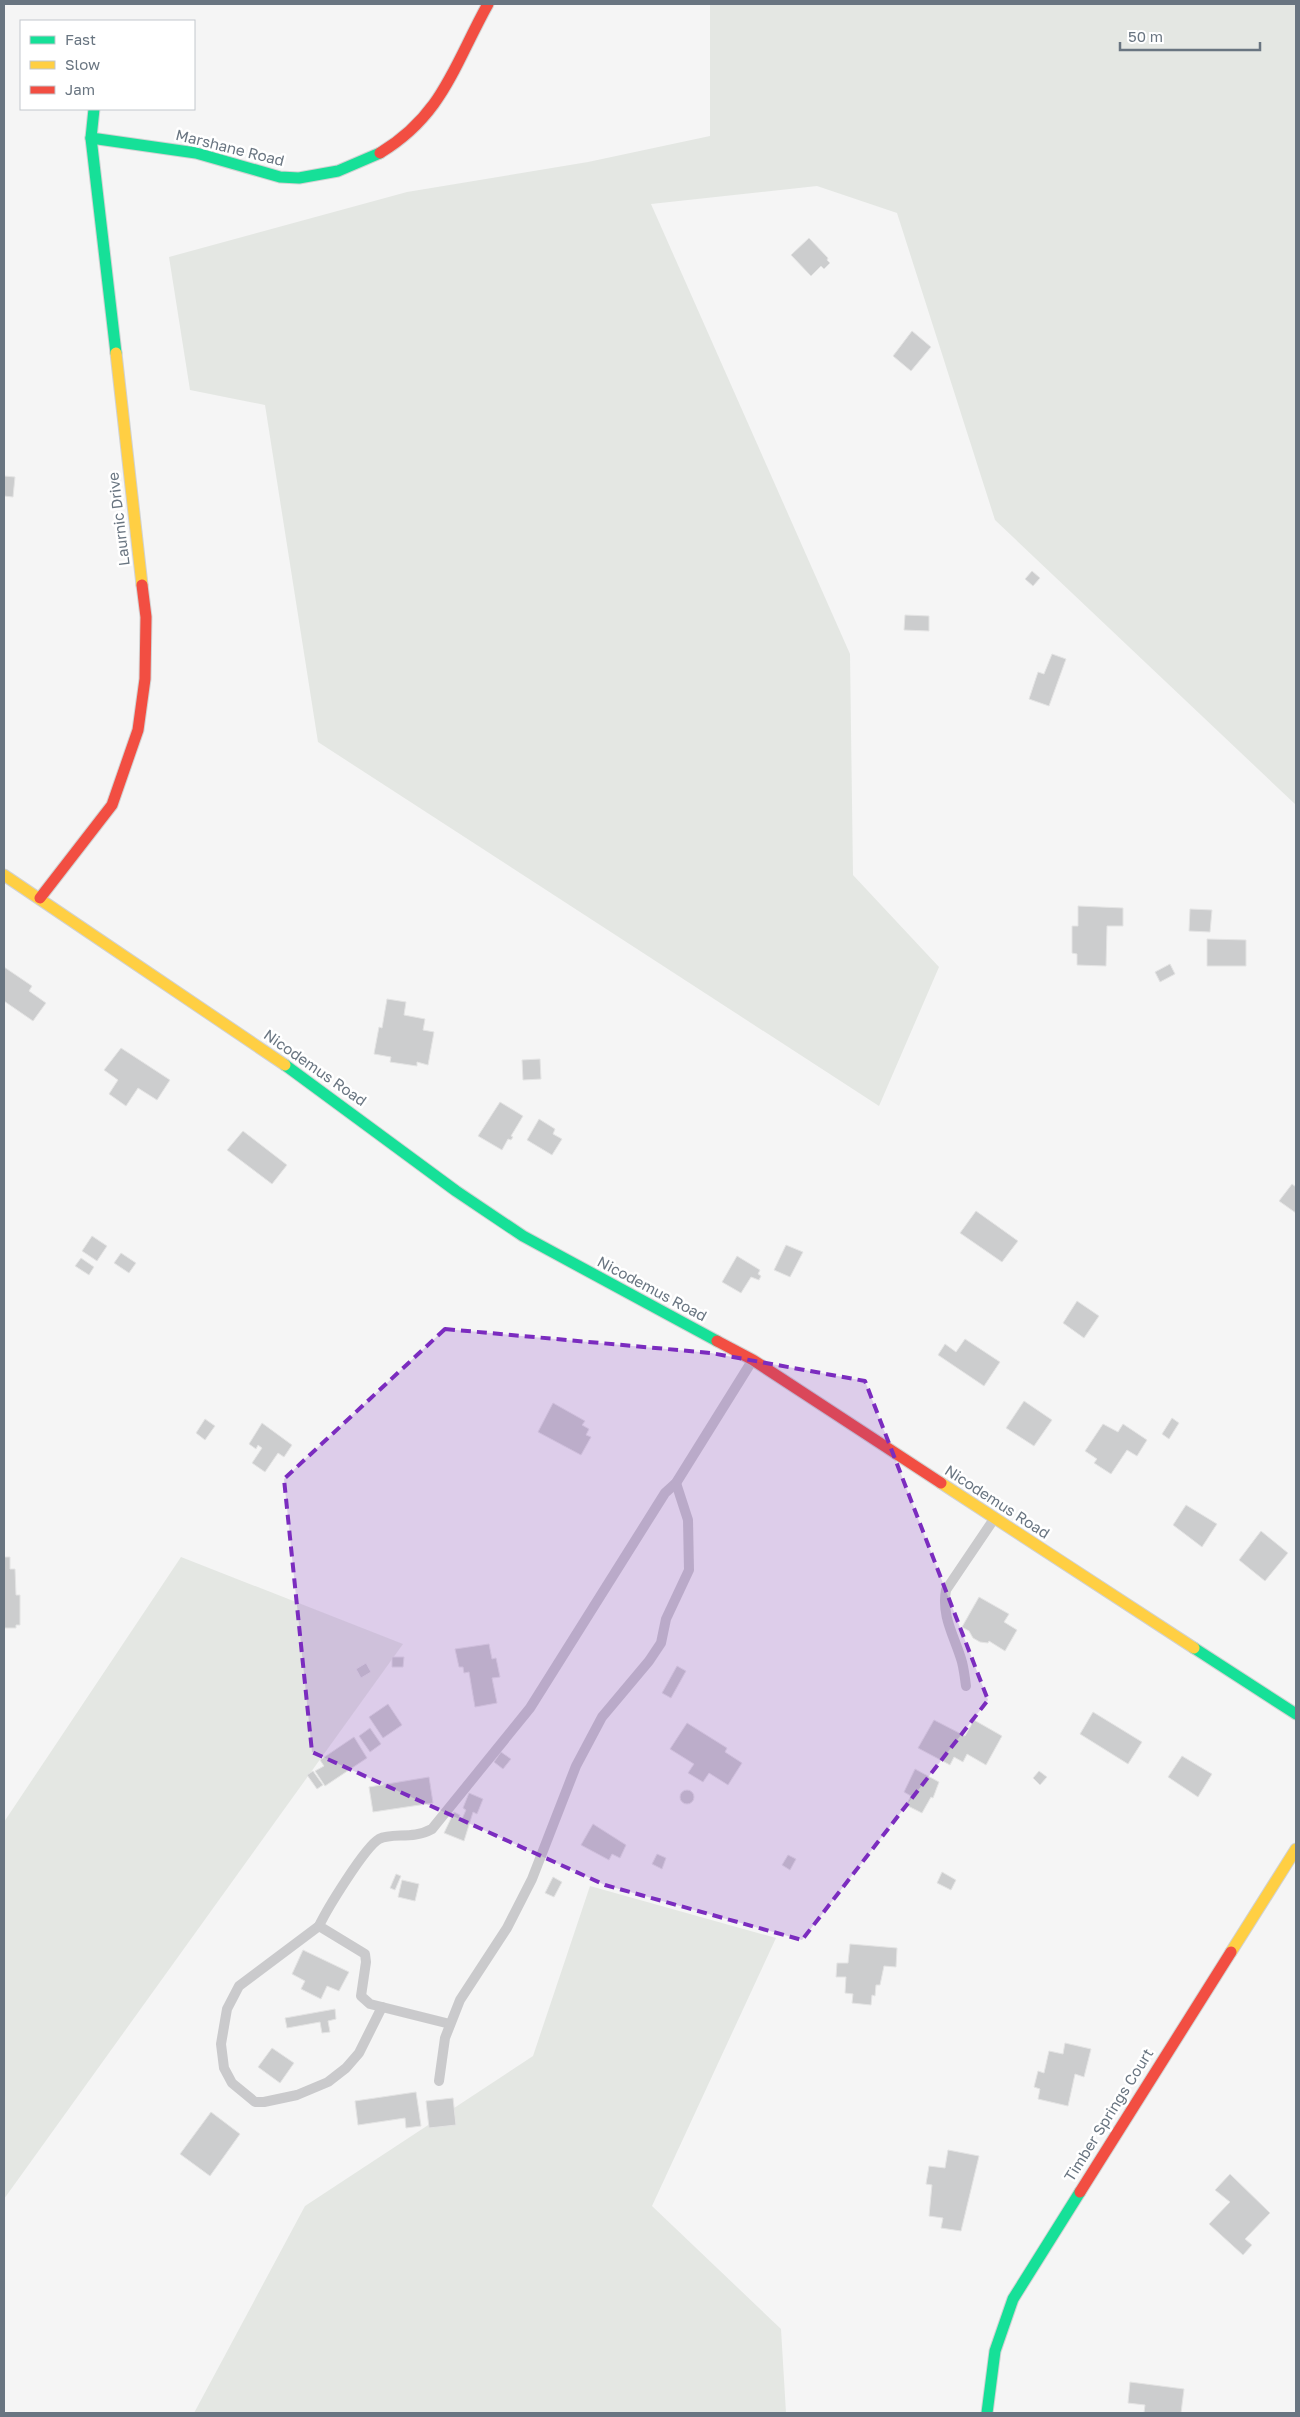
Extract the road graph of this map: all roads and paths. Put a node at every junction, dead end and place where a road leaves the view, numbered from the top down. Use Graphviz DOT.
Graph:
graph roads {
  1 [pos="488,4"];
  2 [pos="94,110"];
  3 [pos="91,138"];
  4 [pos="4,875"];
  5 [pos="40,898"];
  6 [pos="753,1360"];
  7 [pos="676,1483"];
  8 [pos="994,1518"];
  9 [pos="966,1686"];
  10 [pos="1296,1714"];
  11 [pos="1296,1850"];
  12 [pos="319,1926"];
  13 [pos="382,2007"];
  14 [pos="450,2024"];
  15 [pos="439,2081"];
  16 [pos="987,2413"];
  1 -- 3 [label="street, Marshane Road"];
  2 -- 3 [label="street, Laurnic Drive"];
  3 -- 5 [label="street, Laurnic Drive"];
  4 -- 5 [label="street, Nicodemus Road"];
  5 -- 6 [label="street, Nicodemus Road"];
  6 -- 7 [label="lane"];
  6 -- 8 [label="street, Nicodemus Road"];
  7 -- 12 [label="lane"];
  7 -- 14 [label="lane"];
  8 -- 9 [label="lane"];
  8 -- 10 [label="street, Nicodemus Road"];
  11 -- 16 [label="street, Timber Springs Court"];
  12 -- 13 [label="lane"];
  12 -- 13 [label="lane"];
  13 -- 14 [label="lane"];
  14 -- 15 [label="lane"];
}
